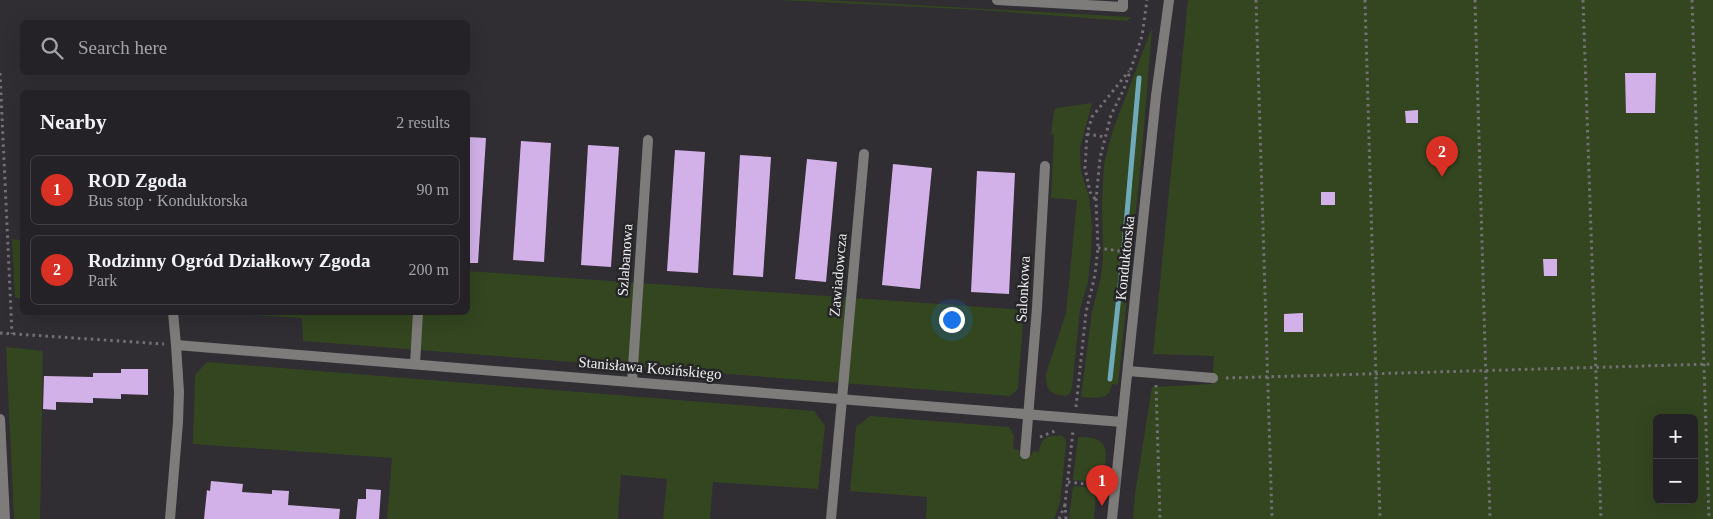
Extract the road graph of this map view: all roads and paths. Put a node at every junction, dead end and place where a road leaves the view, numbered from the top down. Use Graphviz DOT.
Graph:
graph roads {
  1 [pos="997,0"];
  2 [pos="1123,0"];
  3 [pos="1147,0"];
  4 [pos="1169,0"];
  5 [pos="1256,0"];
  6 [pos="1365,0"];
  7 [pos="1475,0"];
  8 [pos="1583,0"];
  9 [pos="1692,0"];
  10 [pos="1129,70"];
  11 [pos="0,73"];
  12 [pos="1087,134"];
  13 [pos="1104,137"];
  14 [pos="648,140"];
  15 [pos="864,154"];
  16 [pos="1045,166"];
  17 [pos="1096,200"];
  18 [pos="1098,248"];
  19 [pos="1140,254"];
  20 [pos="173,315"];
  21 [pos="418,315"];
  22 [pos="0,333"];
  23 [pos="12,334"];
  24 [pos="176,345"];
  25 [pos="415,364"];
  26 [pos="1704,364"];
  27 [pos="1713,364"];
  28 [pos="1595,368"];
  29 [pos="1128,371"];
  30 [pos="1486,371"];
  31 [pos="1156,374"];
  32 [pos="1376,375"];
  33 [pos="1213,378"];
  34 [pos="1268,378"];
  35 [pos="632,382"];
  36 [pos="842,399"];
  37 [pos="1030,414"];
  38 [pos="1074,418"];
  39 [pos="0,420"];
  40 [pos="1122,422"];
  41 [pos="1058,432"];
  42 [pos="1065,432"];
  43 [pos="1073,433"];
  44 [pos="1026,452"];
  45 [pos="1068,482"];
  46 [pos="1101,486"];
  47 [pos="1065,504"];
  48 [pos="5,519"];
  49 [pos="170,519"];
  50 [pos="831,519"];
  51 [pos="1059,519"];
  52 [pos="1066,519"];
  53 [pos="1112,519"];
  54 [pos="1160,519"];
  55 [pos="1272,519"];
  56 [pos="1380,519"];
  57 [pos="1490,519"];
  58 [pos="1600,519"];
  59 [pos="1709,519"];
  1 -- 2 [label="street"];
  3 -- 10 [label="path"];
  4 -- 19 [label="street, Konduktorska"];
  5 -- 34 [label="path"];
  6 -- 32 [label="path"];
  7 -- 30 [label="path"];
  8 -- 28 [label="path"];
  9 -- 26 [label="path"];
  10 -- 12 [label="path"];
  10 -- 13 [label="path"];
  11 -- 23 [label="path"];
  12 -- 13 [label="path"];
  12 -- 17 [label="path"];
  13 -- 17 [label="path"];
  14 -- 35 [label="street, Szlabanowa"];
  15 -- 36 [label="street, Zawiadowcza"];
  16 -- 37 [label="street, Salonkowa"];
  17 -- 18 [label="path"];
  18 -- 19 [label="path"];
  18 -- 38 [label="path"];
  19 -- 29 [label="street, Konduktorska"];
  20 -- 24 [label="street"];
  21 -- 25 [label="street"];
  22 -- 23 [label="path"];
  23 -- 24 [label="path"];
  24 -- 25 [label="street, Stanisława Kosińskiego"];
  24 -- 49 [label="street"];
  25 -- 35 [label="street, Stanisława Kosińskiego"];
  26 -- 27 [label="path"];
  26 -- 28 [label="path"];
  26 -- 59 [label="path"];
  28 -- 30 [label="path"];
  28 -- 58 [label="path"];
  29 -- 31 [label="street"];
  29 -- 40 [label="street, Konduktorska"];
  30 -- 32 [label="path"];
  30 -- 57 [label="path"];
  31 -- 33 [label="street"];
  31 -- 54 [label="path"];
  32 -- 34 [label="path"];
  32 -- 56 [label="path"];
  33 -- 34 [label="path"];
  34 -- 55 [label="path"];
  35 -- 36 [label="street, Stanisława Kosińskiego"];
  36 -- 37 [label="street, Stanisława Kosińskiego"];
  36 -- 50 [label="street, Zawiadowcza"];
  37 -- 38 [label="street, Stanisława Kosińskiego"];
  37 -- 44 [label="street, Salonkowa"];
  38 -- 40 [label="street, Stanisława Kosińskiego"];
  38 -- 43 [label="path"];
  39 -- 48 [label="street"];
  40 -- 53 [label="street, Konduktorska"];
  41 -- 44 [label="path"];
  42 -- 43 [label="path"];
  43 -- 45 [label="path"];
  45 -- 46 [label="path"];
  45 -- 47 [label="path"];
  47 -- 51 [label="path"];
  47 -- 52 [label="path"];
}
